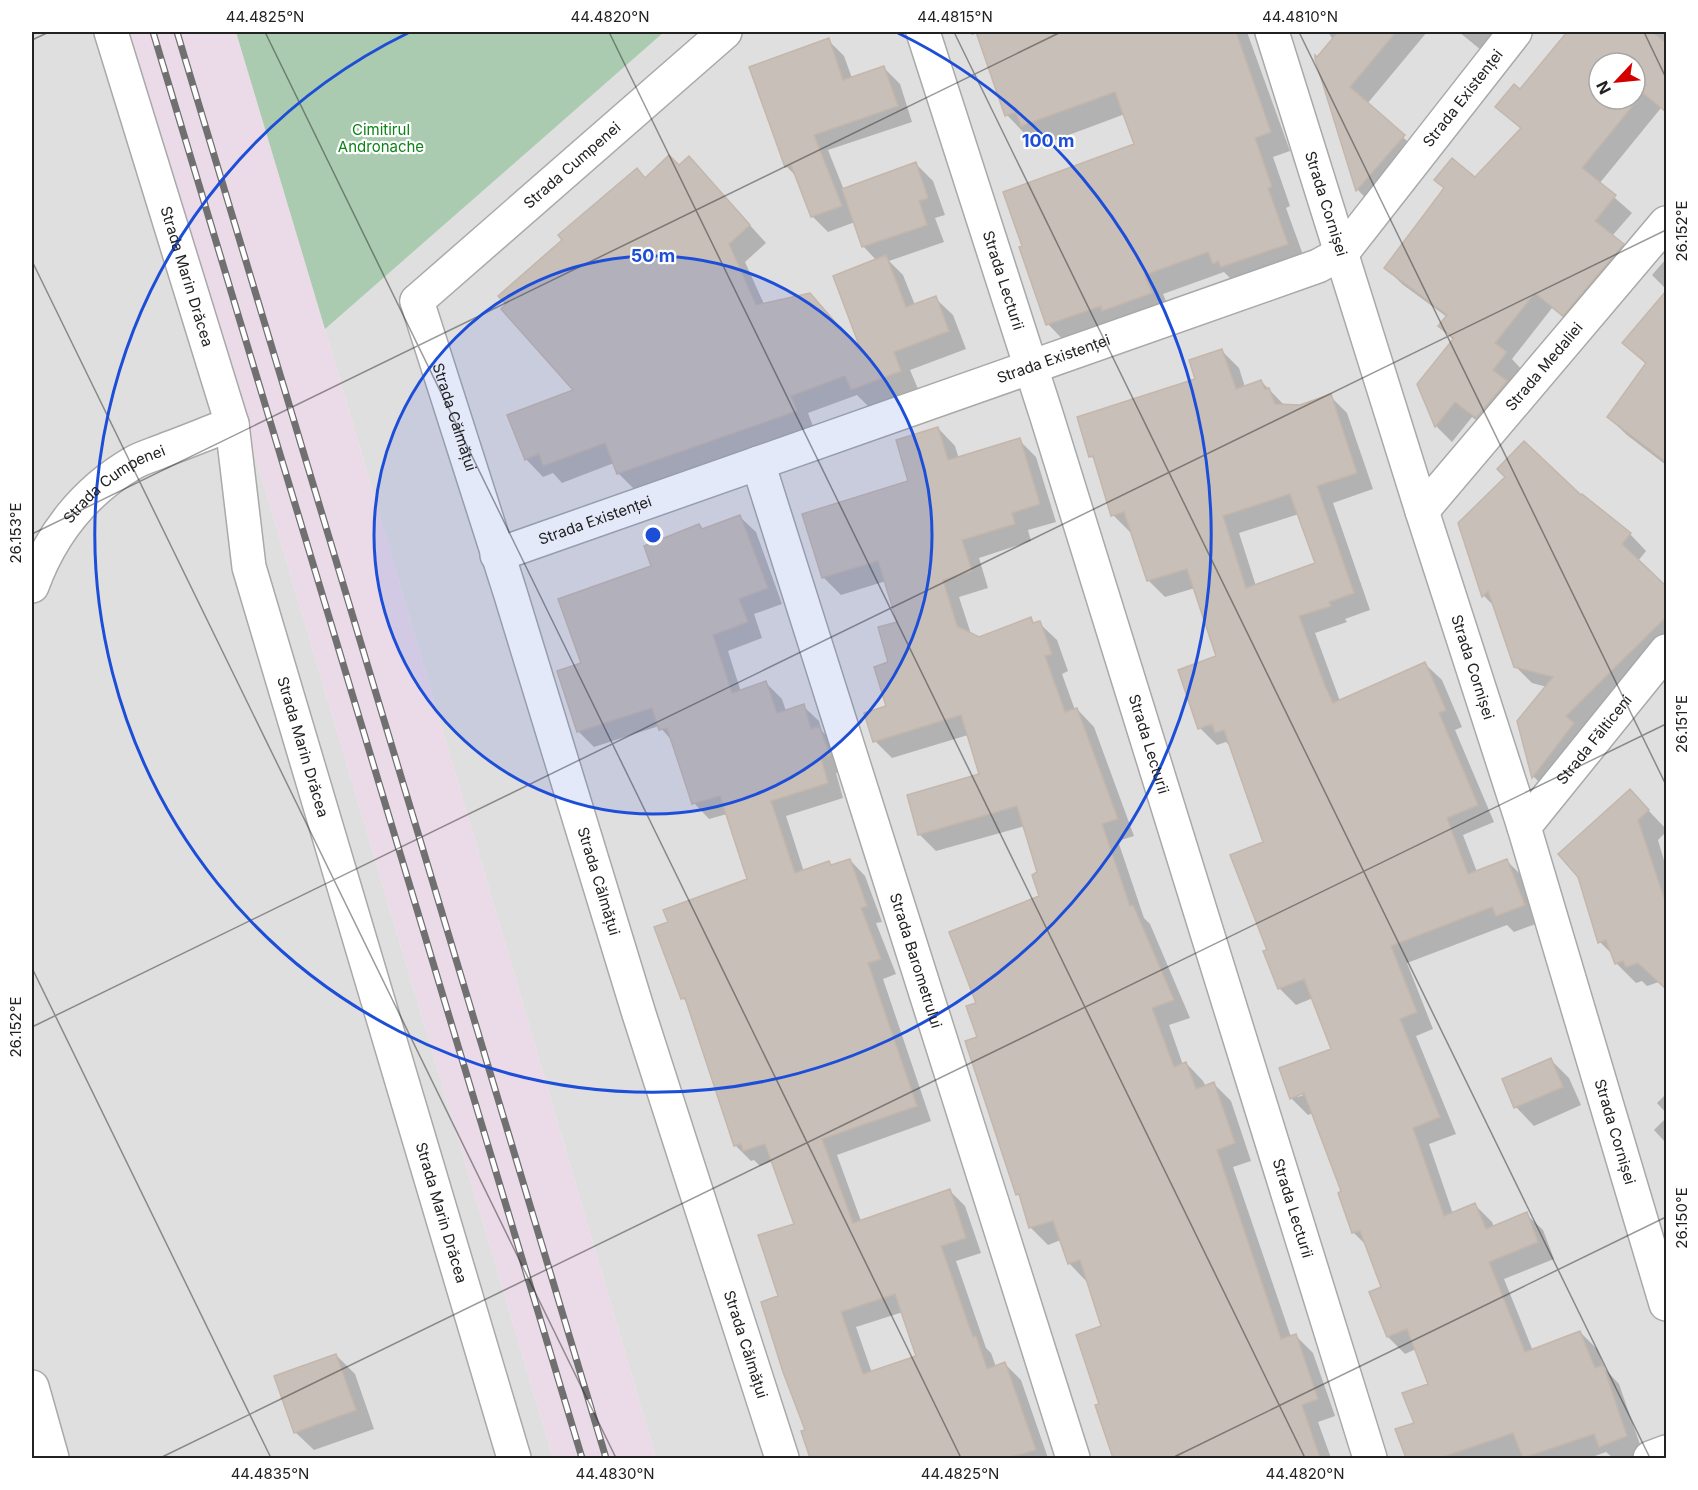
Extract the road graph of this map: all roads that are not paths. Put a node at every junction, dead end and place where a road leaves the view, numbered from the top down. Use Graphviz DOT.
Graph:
graph roads {
  1 [pos="111,32"];
  2 [pos="725,32"];
  3 [pos="923,32"];
  4 [pos="1272,32"];
  5 [pos="1515,32"];
  6 [pos="1666,223"];
  7 [pos="1342,253"];
  8 [pos="417,301"];
  9 [pos="1031,367"];
  10 [pos="232,424"];
  11 [pos="758,463"];
  12 [pos="1422,511"];
  13 [pos="497,555"];
  14 [pos="32,586"];
  15 [pos="1666,651"];
  16 [pos="1524,827"];
  17 [pos="1666,1304"];
  18 [pos="32,1387"];
  19 [pos="1666,1452"];
  20 [pos="52,1458"];
  21 [pos="514,1458"];
  22 [pos="782,1458"];
  23 [pos="1073,1458"];
  24 [pos="1370,1458"];
  25 [pos="1650,1458"];
  1 -- 10 [label="street, Strada Marin Drăcea"];
  2 -- 8 [label="street, Strada Cumpenei"];
  3 -- 9 [label="street, Strada Lecturii"];
  4 -- 7 [label="street, Strada Cornișei"];
  5 -- 7 [label="street, Strada Existenței"];
  6 -- 12 [label="street, Strada Medaliei"];
  7 -- 9 [label="street, Strada Existenței"];
  7 -- 12 [label="street, Strada Cornișei"];
  8 -- 13 [label="street, Strada Călmățui"];
  9 -- 11 [label="street, Strada Existenței"];
  9 -- 24 [label="street, Strada Lecturii"];
  10 -- 14 [label="street, Strada Cumpenei"];
  10 -- 21 [label="street, Strada Marin Drăcea"];
  11 -- 13 [label="street, Strada Existenței"];
  11 -- 23 [label="street, Strada Barometrului"];
  12 -- 16 [label="street, Strada Cornișei"];
  13 -- 22 [label="street, Strada Călmățui"];
  15 -- 16 [label="street, Strada Fălticeni"];
  16 -- 17 [label="street, Strada Cornișei"];
  18 -- 20 [label="street"];
  19 -- 25 [label="street"];
}
